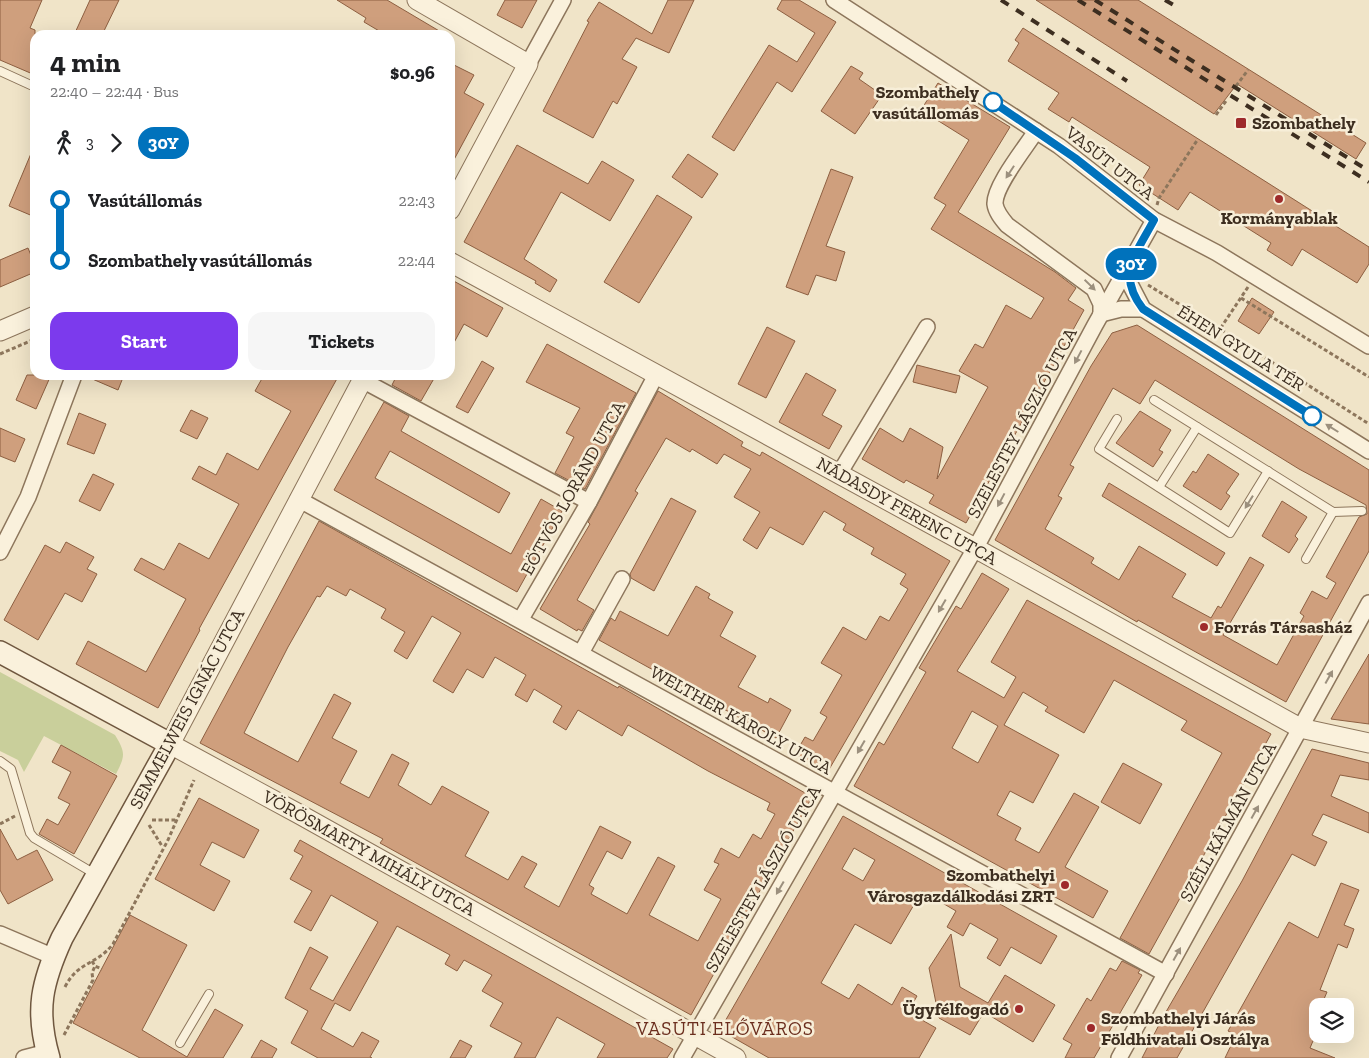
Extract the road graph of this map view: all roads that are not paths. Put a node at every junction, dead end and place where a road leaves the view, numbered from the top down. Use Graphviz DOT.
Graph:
graph roads {
  1 [pos="417,0"];
  2 [pos="563,0"];
  3 [pos="834,0"];
  4 [pos="528,64"];
  5 [pos="0,71"];
  6 [pos="30,85"];
  7 [pos="1036,131"];
  8 [pos="455,201"];
  9 [pos="1154,220"];
  10 [pos="455,265"];
  11 [pos="1129,267"];
  12 [pos="1143,309"];
  13 [pos="1101,314"];
  14 [pos="30,318"];
  15 [pos="927,327"];
  16 [pos="0,331"];
  17 [pos="1369,346"];
  18 [pos="656,375"];
  19 [pos="72,380"];
  20 [pos="362,380"];
  21 [pos="367,380"];
  22 [pos="1154,400"];
  23 [pos="1118,419"];
  24 [pos="1197,427"];
  25 [pos="1369,451"];
  26 [pos="1268,471"];
  27 [pos="839,474"];
  28 [pos="1159,488"];
  29 [pos="298,499"];
  30 [pos="589,502"];
  31 [pos="1362,511"];
  32 [pos="1333,512"];
  33 [pos="976,548"];
  34 [pos="0,552"];
  35 [pos="1306,559"];
  36 [pos="622,579"];
  37 [pos="1369,603"];
  38 [pos="521,619"];
  39 [pos="0,652"];
  40 [pos="581,653"];
  41 [pos="1300,728"];
  42 [pos="1369,743"];
  43 [pos="170,744"];
  44 [pos="0,761"];
  45 [pos="834,793"];
  46 [pos="97,875"];
  47 [pos="0,934"];
  48 [pos="54,956"];
  49 [pos="1166,974"];
  50 [pos="209,994"];
  51 [pos="695,1035"];
  52 [pos="180,1043"];
  53 [pos="48,1055"];
  54 [pos="24,1058"];
  55 [pos="682,1058"];
  56 [pos="736,1058"];
  57 [pos="1119,1058"];
  1 -- 4 [label="street"];
  2 -- 4 [label="street"];
  3 -- 7 [label="street, VASÚT UTCA"];
  4 -- 8 [label="street"];
  5 -- 6 [label="lane"];
  7 -- 9 [label="street, VASÚT UTCA"];
  7 -- 13 [label="street, one-way"];
  9 -- 11 [label="street, SZELESTEY LÁSZLÓ UTCA"];
  9 -- 17 [label="street, VASÚT UTCA"];
  10 -- 18 [label="street, NÁDASDY FERENC UTCA"];
  11 -- 12 [label="street"];
  11 -- 13 [label="street, SZELESTEY LÁSZLÓ UTCA"];
  12 -- 13 [label="street"];
  25 -- 12 [label="street, ÉHEN GYULA TÉR, one-way"];
  13 -- 33 [label="street, SZELESTEY LÁSZLÓ UTCA, one-way"];
  14 -- 16 [label="street"];
  15 -- 27 [label="street"];
  18 -- 27 [label="street, NÁDASDY FERENC UTCA"];
  18 -- 30 [label="street, EÖTVÖS LORÁND UTCA"];
  19 -- 34 [label="street"];
  20 -- 29 [label="street, SEMMELWEIS IGNÁC UTCA"];
  21 -- 30 [label="street"];
  22 -- 24 [label="lane"];
  23 -- 28 [label="lane"];
  24 -- 26 [label="lane"];
  24 -- 28 [label="lane"];
  26 -- 28 [label="lane, one-way"];
  26 -- 32 [label="lane"];
  27 -- 33 [label="street, NÁDASDY FERENC UTCA"];
  29 -- 38 [label="street, WELTHER KÁROLY UTCA"];
  29 -- 43 [label="street, SEMMELWEIS IGNÁC UTCA"];
  30 -- 38 [label="street, EÖTVÖS LORÁND UTCA"];
  31 -- 32 [label="lane"];
  32 -- 35 [label="lane"];
  33 -- 41 [label="street, NÁDASDY FERENC UTCA"];
  33 -- 45 [label="street, SZELESTEY LÁSZLÓ UTCA, one-way"];
  36 -- 40 [label="street"];
  41 -- 37 [label="street, SZÉLL KÁLMÁN UTCA, one-way"];
  38 -- 40 [label="street, WELTHER KÁROLY UTCA"];
  39 -- 43 [label="main road, VÖRÖSMARTY MIHÁLY UTCA"];
  40 -- 45 [label="street, WELTHER KÁROLY UTCA"];
  41 -- 42 [label="street, NÁDASDY FERENC UTCA"];
  49 -- 41 [label="street, SZÉLL KÁLMÁN UTCA, one-way"];
  43 -- 46 [label="main road, SEMMELWEIS IGNÁC UTCA"];
  43 -- 51 [label="street, VÖRÖSMARTY MIHÁLY UTCA"];
  44 -- 46 [label="lane"];
  45 -- 49 [label="street, WELTHER KÁROLY UTCA"];
  45 -- 51 [label="street, SZELESTEY LÁSZLÓ UTCA, one-way"];
  46 -- 48 [label="main road, SEMMELWEIS IGNÁC UTCA"];
  47 -- 48 [label="street"];
  48 -- 53 [label="main road, SEMMELWEIS IGNÁC UTCA"];
  49 -- 57 [label="street, SZÉLL KÁLMÁN UTCA"];
  50 -- 52 [label="lane"];
  51 -- 55 [label="street, SZELESTEY LÁSZLÓ UTCA"];
  51 -- 56 [label="street, VÖRÖSMARTY MIHÁLY UTCA"];
  53 -- 54 [label="street"];
}
